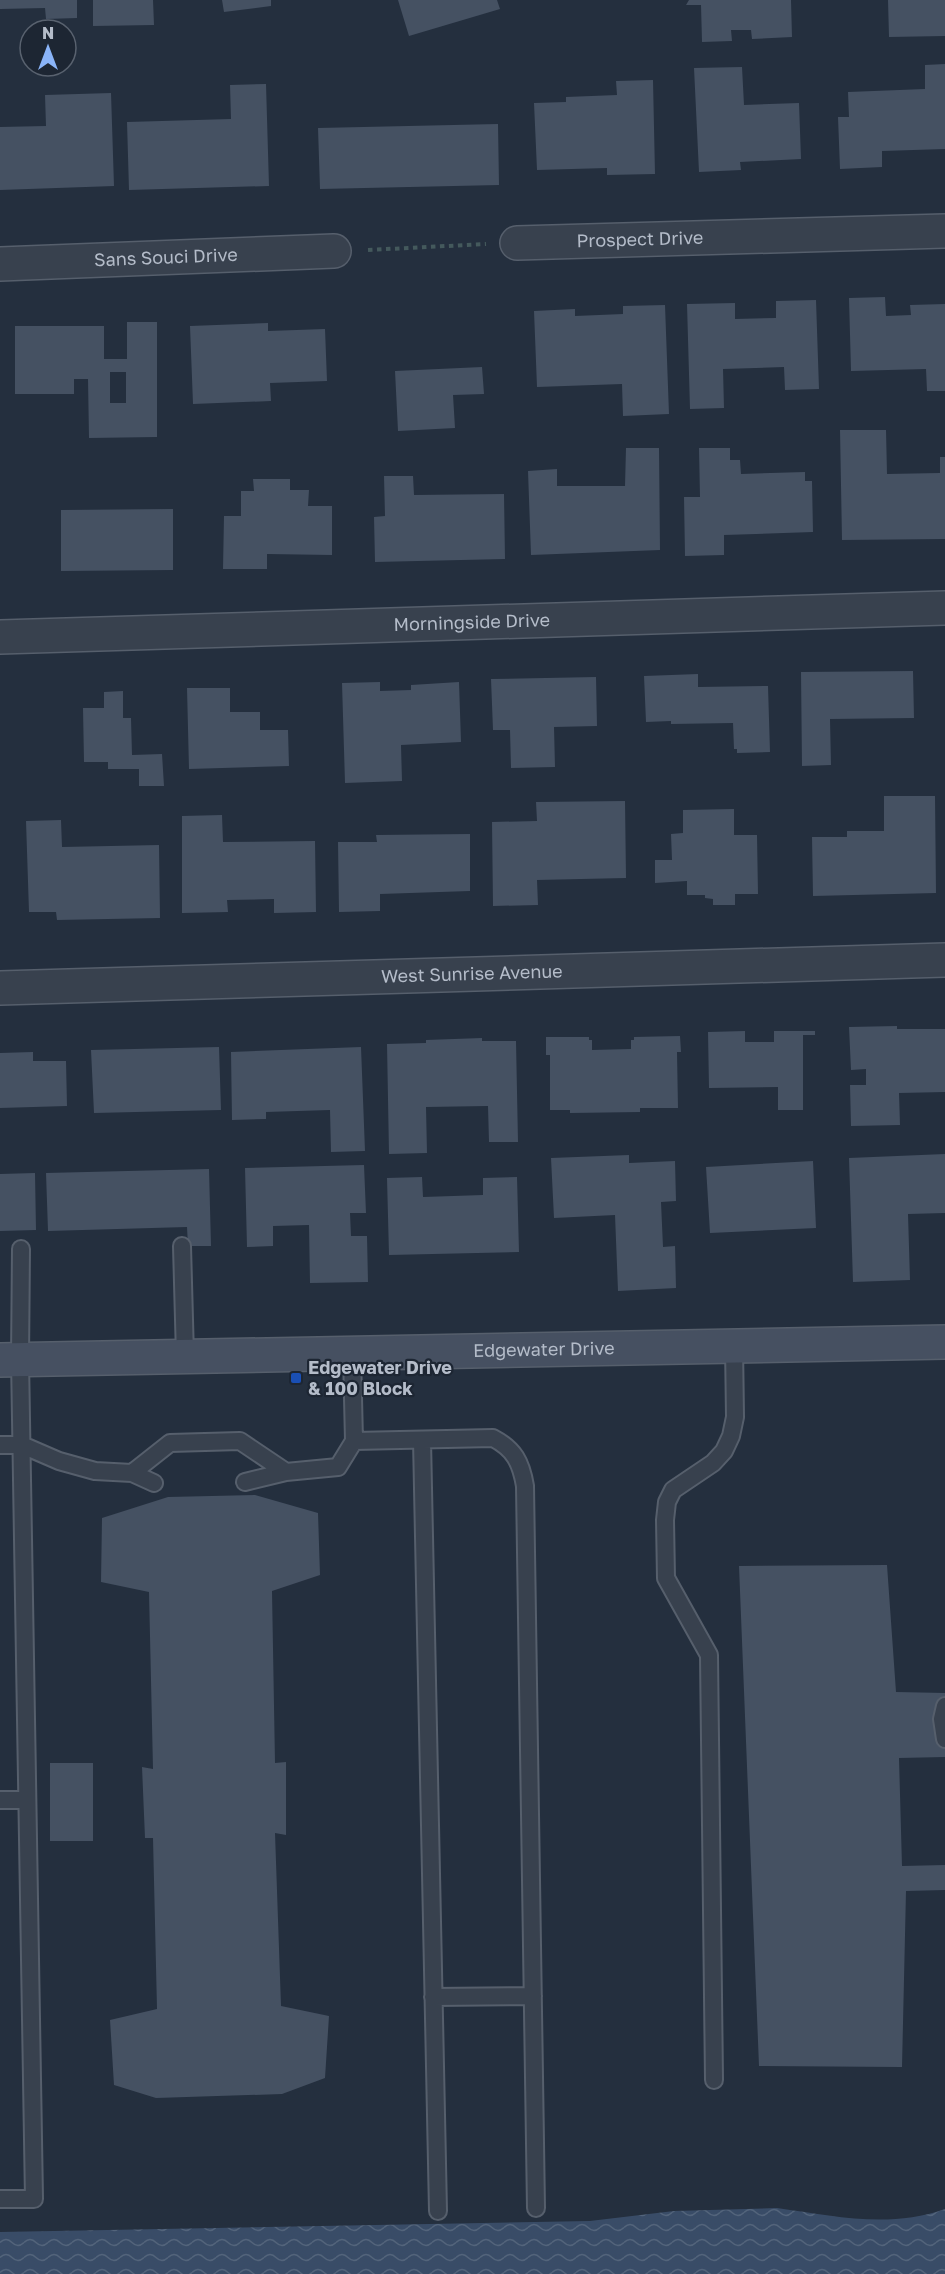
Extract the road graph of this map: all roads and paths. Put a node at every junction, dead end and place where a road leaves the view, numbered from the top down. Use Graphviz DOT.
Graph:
graph roads {
  1 [pos="945,231"];
  2 [pos="517,243"];
  3 [pos="334,252"];
  4 [pos="0,264"];
  5 [pos="945,609"];
  6 [pos="0,637"];
  7 [pos="945,960"];
  8 [pos="0,988"];
  9 [pos="182,1246"];
  10 [pos="21,1249"];
  11 [pos="945,1342"];
  12 [pos="735,1345"];
  13 [pos="352,1354"];
  14 [pos="185,1356"];
  15 [pos="10,1359"];
  16 [pos="422,1440"];
  17 [pos="354,1441"];
  18 [pos="22,1444"];
  19 [pos="0,1445"];
  20 [pos="286,1472"];
  21 [pos="132,1473"];
  22 [pos="245,1482"];
  23 [pos="154,1483"];
  24 [pos="945,1706"];
  25 [pos="945,1739"];
  26 [pos="0,1800"];
  27 [pos="27,1800"];
  28 [pos="533,1996"];
  29 [pos="433,1997"];
  30 [pos="714,2080"];
  31 [pos="0,2199"];
  32 [pos="536,2208"];
  33 [pos="438,2211"];
  1 -- 2 [label="street, Prospect Drive"];
  2 -- 3 [label="path"];
  3 -- 4 [label="street, Sans Souci Drive"];
  5 -- 6 [label="street, Morningside Drive"];
  7 -- 8 [label="street, West Sunrise Avenue"];
  9 -- 14 [label="lane"];
  10 -- 15 [label="lane"];
  11 -- 12 [label="street, Edgewater Drive"];
  12 -- 13 [label="street, Edgewater Drive"];
  12 -- 30 [label="lane"];
  13 -- 14 [label="street, Edgewater Drive"];
  13 -- 17 [label="lane"];
  14 -- 15 [label="street, Edgewater Drive"];
  15 -- 18 [label="lane"];
  16 -- 17 [label="lane"];
  16 -- 28 [label="lane"];
  16 -- 29 [label="lane"];
  17 -- 20 [label="lane"];
  18 -- 19 [label="lane"];
  18 -- 21 [label="lane"];
  18 -- 27 [label="lane"];
  20 -- 21 [label="lane"];
  20 -- 22 [label="lane"];
  21 -- 23 [label="lane"];
  24 -- 25 [label="lane"];
  26 -- 27 [label="lane"];
  27 -- 31 [label="lane"];
  28 -- 29 [label="lane"];
  28 -- 32 [label="lane"];
  29 -- 33 [label="lane"];
}
